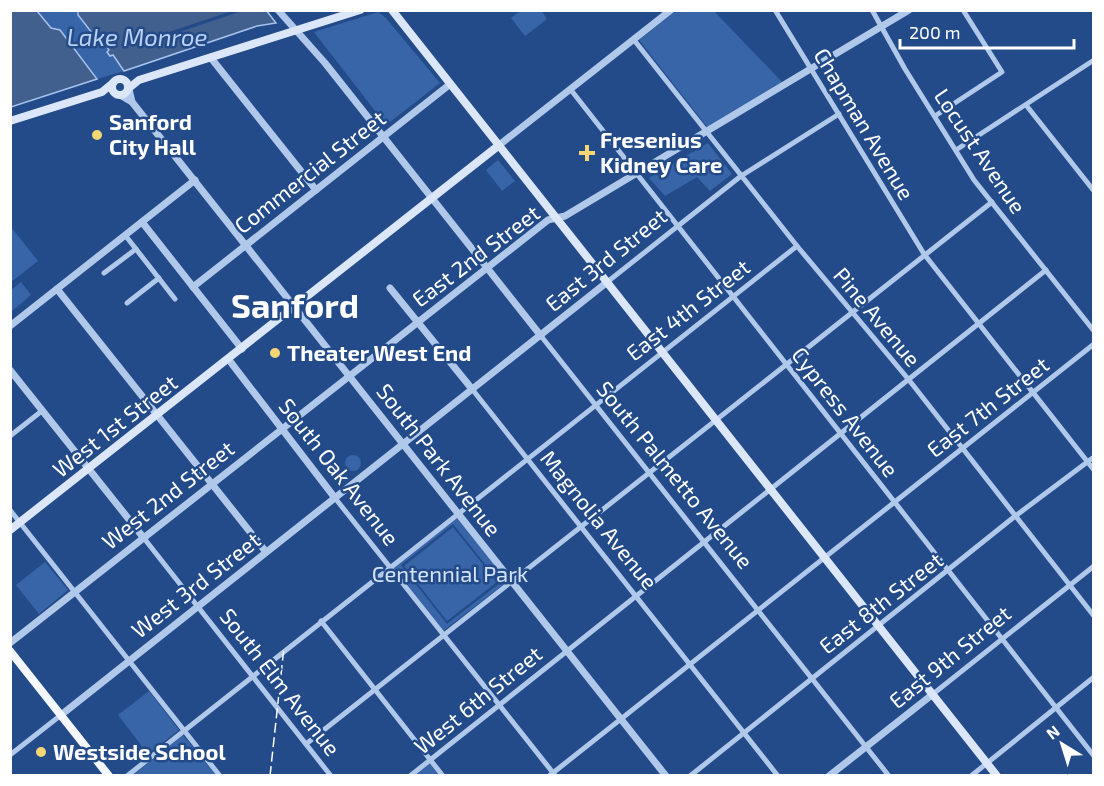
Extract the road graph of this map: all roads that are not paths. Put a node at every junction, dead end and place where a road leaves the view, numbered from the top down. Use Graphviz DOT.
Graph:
graph roads {
  1 [pos="278,10"];
  2 [pos="360,10"];
  3 [pos="392,10"];
  4 [pos="671,10"];
  5 [pos="775,10"];
  6 [pos="872,10"];
  7 [pos="909,10"];
  8 [pos="963,10"];
  9 [pos="882,28"];
  10 [pos="297,30"];
  11 [pos="634,40"];
  12 [pos="211,58"];
  13 [pos="1094,60"];
  14 [pos="812,70"];
  15 [pos="125,79"];
  16 [pos="139,80"];
  17 [pos="112,83"];
  18 [pos="449,85"];
  19 [pos="129,89"];
  20 [pos="570,90"];
  21 [pos="102,92"];
  22 [pos="118,94"];
  23 [pos="132,102"];
  24 [pos="1026,105"];
  25 [pos="839,114"];
  26 [pos="935,116"];
  27 [pos="10,121"];
  28 [pos="706,133"];
  29 [pos="384,137"];
  30 [pos="498,146"];
  31 [pos="956,150"];
  32 [pos="637,173"];
  33 [pos="741,176"];
  34 [pos="195,180"];
  35 [pos="316,190"];
  36 [pos="1094,191"];
  37 [pos="432,199"];
  38 [pos="992,202"];
  39 [pos="555,218"];
  40 [pos="142,222"];
  41 [pos="678,226"];
  42 [pos="125,235"];
  43 [pos="247,246"];
  44 [pos="796,246"];
  45 [pos="136,249"];
  46 [pos="924,255"];
  47 [pos="487,267"];
  48 [pos="1046,270"];
  49 [pos="104,273"];
  50 [pos="159,278"];
  51 [pos="606,283"];
  52 [pos="193,288"];
  53 [pos="390,288"];
  54 [pos="57,289"];
  55 [pos="734,296"];
  56 [pos="175,299"];
  57 [pos="127,303"];
  58 [pos="295,307"];
  59 [pos="853,312"];
  60 [pos="417,321"];
  61 [pos="978,324"];
  62 [pos="10,326"];
  63 [pos="1094,331"];
  64 [pos="541,336"];
  65 [pos="1094,344"];
  66 [pos="242,350"];
  67 [pos="660,352"];
  68 [pos="229,360"];
  69 [pos="787,364"];
  70 [pos="10,370"];
  71 [pos="349,375"];
  72 [pos="909,380"];
  73 [pos="472,389"];
  74 [pos="1032,394"];
  75 [pos="595,404"];
  76 [pos="43,410"];
  77 [pos="158,416"];
  78 [pos="715,420"];
  79 [pos="281,429"];
  80 [pos="841,434"];
  81 [pos="10,436"];
  82 [pos="404,444"];
  83 [pos="963,448"];
  84 [pos="527,457"];
  85 [pos="1094,457"];
  86 [pos="1088,462"];
  87 [pos="89,470"];
  88 [pos="1094,470"];
  89 [pos="649,473"];
  90 [pos="212,484"];
  91 [pos="770,489"];
  92 [pos="335,498"];
  93 [pos="894,502"];
  94 [pos="10,510"];
  95 [pos="458,513"];
  96 [pos="1014,517"];
  97 [pos="20,523"];
  98 [pos="581,527"];
  99 [pos="10,530"];
  100 [pos="143,537"];
  101 [pos="704,541"];
  102 [pos="266,552"];
  103 [pos="824,557"];
  104 [pos="390,566"];
  105 [pos="1094,566"];
  106 [pos="949,570"];
  107 [pos="512,582"];
  108 [pos="1069,585"];
  109 [pos="75,592"];
  110 [pos="636,595"];
  111 [pos="198,607"];
  112 [pos="759,609"];
  113 [pos="1094,616"];
  114 [pos="321,621"];
  115 [pos="879,625"];
  116 [pos="443,636"];
  117 [pos="1002,638"];
  118 [pos="10,643"];
  119 [pos="10,651"];
  120 [pos="566,651"];
  121 [pos="129,661"];
  122 [pos="691,665"];
  123 [pos="252,676"];
  124 [pos="1094,677"];
  125 [pos="812,679"];
  126 [pos="375,690"];
  127 [pos="933,694"];
  128 [pos="497,705"];
  129 [pos="1057,706"];
  130 [pos="61,715"];
  131 [pos="620,719"];
  132 [pos="184,730"];
  133 [pos="744,732"];
  134 [pos="306,744"];
  135 [pos="866,747"];
  136 [pos="10,755"];
  137 [pos="1094,756"];
  138 [pos="430,759"];
  139 [pos="987,763"];
  140 [pos="552,775"];
  141 [pos="109,776"];
  142 [pos="127,776"];
  143 [pos="220,776"];
  144 [pos="331,776"];
  145 [pos="410,776"];
  146 [pos="443,776"];
  147 [pos="666,776"];
  148 [pos="690,776"];
  149 [pos="778,776"];
  150 [pos="830,776"];
  151 [pos="889,776"];
  152 [pos="971,776"];
  153 [pos="997,776"];
  1 -- 10 [label="street, South Palmetto Avenue"];
  2 -- 10 [label="main road"];
  3 -- 18 [label="main road"];
  4 -- 11 [label="street"];
  5 -- 14 [label="street, Chapman Avenue"];
  6 -- 9 [label="street, Locust Avenue"];
  7 -- 9 [label="street, East 2nd Street"];
  8 -- 26 [label="street"];
  9 -- 14 [label="street, East 2nd Street"];
  9 -- 26 [label="street, Locust Avenue"];
  10 -- 12 [label="main road"];
  10 -- 29 [label="street, South Palmetto Avenue"];
  11 -- 20 [label="street"];
  11 -- 28 [label="street, Pine Avenue"];
  12 -- 16 [label="main road"];
  12 -- 35 [label="street"];
  13 -- 24 [label="street"];
  14 -- 25 [label="street, Chapman Avenue"];
  14 -- 28 [label="street, East 2nd Street"];
  15 -- 16 [label="main road"];
  15 -- 17 [label="main road"];
  15 -- 19 [label="main road"];
  16 -- 19 [label="main road"];
  17 -- 21 [label="main road"];
  17 -- 22 [label="main road"];
  18 -- 29 [label="street, Commercial Street"];
  18 -- 30 [label="main road"];
  19 -- 22 [label="main road"];
  19 -- 23 [label="street"];
  20 -- 30 [label="street"];
  20 -- 32 [label="street, Cypress Avenue"];
  21 -- 22 [label="main road"];
  21 -- 27 [label="main road"];
  22 -- 23 [label="street"];
  23 -- 34 [label="street, South Park Avenue"];
  24 -- 31 [label="street"];
  24 -- 36 [label="street"];
  25 -- 33 [label="street, East 3rd Street"];
  25 -- 46 [label="street, Chapman Avenue"];
  26 -- 31 [label="street, Locust Avenue"];
  28 -- 32 [label="street, East 2nd Street"];
  28 -- 33 [label="street, Pine Avenue"];
  29 -- 35 [label="street, Commercial Street"];
  29 -- 37 [label="street, South Palmetto Avenue"];
  30 -- 37 [label="main road, West 1st Street"];
  30 -- 39 [label="main road"];
  31 -- 38 [label="street, Locust Avenue"];
  32 -- 39 [label="street, East 2nd Street"];
  32 -- 41 [label="street, Cypress Avenue"];
  33 -- 41 [label="street, East 3rd Street"];
  33 -- 44 [label="street, Pine Avenue"];
  34 -- 40 [label="street"];
  34 -- 43 [label="street, South Park Avenue"];
  35 -- 43 [label="street, Commercial Street"];
  37 -- 47 [label="street, South Palmetto Avenue"];
  37 -- 58 [label="main road, West 1st Street"];
  38 -- 46 [label="street"];
  38 -- 48 [label="street, Locust Avenue"];
  39 -- 47 [label="street, East 2nd Street"];
  39 -- 51 [label="main road"];
  40 -- 42 [label="street"];
  40 -- 52 [label="street"];
  41 -- 51 [label="street, East 3rd Street"];
  41 -- 55 [label="street, Cypress Avenue"];
  42 -- 45 [label="street"];
  42 -- 54 [label="street"];
  43 -- 52 [label="street, Commercial Street"];
  43 -- 58 [label="street, South Park Avenue"];
  44 -- 55 [label="street, East 4th Street"];
  44 -- 59 [label="street, Pine Avenue"];
  45 -- 49 [label="street"];
  45 -- 50 [label="street"];
  46 -- 59 [label="street"];
  46 -- 61 [label="street, Chapman Avenue"];
  47 -- 60 [label="street, East 2nd Street"];
  47 -- 64 [label="street, South Palmetto Avenue"];
  48 -- 61 [label="street, West 6th Street"];
  48 -- 63 [label="street, Locust Avenue"];
  50 -- 56 [label="street"];
  50 -- 57 [label="street"];
  51 -- 64 [label="street, East 3rd Street"];
  51 -- 67 [label="main road"];
  52 -- 66 [label="street"];
  53 -- 60 [label="street, Magnolia Avenue"];
  54 -- 62 [label="street"];
  54 -- 77 [label="street"];
  55 -- 67 [label="street, East 4th Street"];
  55 -- 69 [label="street, Cypress Avenue"];
  58 -- 66 [label="main road, West 1st Street"];
  58 -- 71 [label="street, South Park Avenue"];
  59 -- 69 [label="street"];
  59 -- 72 [label="street, Pine Avenue"];
  60 -- 71 [label="street, East 2nd Street"];
  60 -- 73 [label="street, Magnolia Avenue"];
  61 -- 72 [label="street, West 6th Street"];
  61 -- 74 [label="street, Chapman Avenue"];
  64 -- 73 [label="street, East 3rd Street"];
  64 -- 75 [label="street, South Palmetto Avenue"];
  65 -- 74 [label="street, East 7th Street"];
  66 -- 68 [label="main road, West 1st Street"];
  67 -- 75 [label="street, East 4th Street"];
  67 -- 78 [label="main road"];
  68 -- 77 [label="main road, West 1st Street"];
  68 -- 79 [label="street, South Oak Avenue"];
  69 -- 78 [label="street"];
  69 -- 80 [label="street, Cypress Avenue"];
  70 -- 76 [label="street, South Elm Avenue"];
  71 -- 79 [label="street, West 2nd Street"];
  71 -- 82 [label="street, South Park Avenue"];
  72 -- 80 [label="street, West 6th Street"];
  72 -- 83 [label="street, Pine Avenue"];
  73 -- 82 [label="street, East 3rd Street"];
  73 -- 84 [label="street, Magnolia Avenue"];
  74 -- 83 [label="street, East 7th Street"];
  74 -- 86 [label="street, Chapman Avenue"];
  75 -- 84 [label="street, East 4th Street"];
  75 -- 89 [label="street, South Palmetto Avenue"];
  76 -- 81 [label="street"];
  76 -- 87 [label="street, South Elm Avenue"];
  77 -- 87 [label="main road, West 1st Street"];
  77 -- 90 [label="street"];
  78 -- 89 [label="street"];
  78 -- 91 [label="main road"];
  79 -- 90 [label="street, West 2nd Street"];
  79 -- 92 [label="street, South Oak Avenue"];
  80 -- 91 [label="street, West 6th Street"];
  80 -- 93 [label="street, Cypress Avenue"];
  82 -- 92 [label="street, West 3rd Street"];
  82 -- 95 [label="street, South Park Avenue"];
  83 -- 93 [label="street, East 7th Street"];
  83 -- 96 [label="street, Pine Avenue"];
  84 -- 95 [label="street, East 4th Street"];
  84 -- 98 [label="street, Magnolia Avenue"];
  85 -- 86 [label="street, East 8th Street"];
  86 -- 88 [label="street, Chapman Avenue"];
  86 -- 96 [label="street, East 8th Street"];
  87 -- 97 [label="main road, West 1st Street"];
  87 -- 100 [label="street, South Elm Avenue"];
  89 -- 98 [label="street"];
  89 -- 101 [label="street, South Palmetto Avenue"];
  90 -- 100 [label="street, West 2nd Street"];
  90 -- 102 [label="street"];
  91 -- 101 [label="street, West 6th Street"];
  91 -- 103 [label="main road"];
  92 -- 102 [label="street, West 3rd Street"];
  92 -- 104 [label="street, South Oak Avenue"];
  93 -- 103 [label="street, East 7th Street"];
  93 -- 106 [label="street, Cypress Avenue"];
  94 -- 97 [label="street"];
  95 -- 104 [label="street, East 4th Street"];
  95 -- 107 [label="street, South Park Avenue"];
  96 -- 106 [label="street, East 8th Street"];
  96 -- 108 [label="street, Pine Avenue"];
  97 -- 99 [label="main road, West 1st Street"];
  97 -- 109 [label="street"];
  98 -- 107 [label="street"];
  98 -- 110 [label="street, Magnolia Avenue"];
  100 -- 109 [label="street, West 2nd Street"];
  100 -- 111 [label="street, South Elm Avenue"];
  101 -- 110 [label="street, West 6th Street"];
  101 -- 112 [label="street, South Palmetto Avenue"];
  102 -- 111 [label="street, West 3rd Street"];
  103 -- 112 [label="street, East 7th Street"];
  103 -- 115 [label="main road"];
  104 -- 114 [label="street, East 4th Street"];
  104 -- 116 [label="street, South Oak Avenue"];
  105 -- 108 [label="street, East 9th Street"];
  106 -- 115 [label="street, East 8th Street"];
  106 -- 117 [label="street, Cypress Avenue"];
  107 -- 116 [label="street"];
  107 -- 120 [label="street, South Park Avenue"];
  108 -- 113 [label="street, Pine Avenue"];
  108 -- 117 [label="street, East 9th Street"];
  109 -- 118 [label="street, West 2nd Street"];
  109 -- 121 [label="street"];
  110 -- 120 [label="street, West 6th Street"];
  110 -- 122 [label="street, Magnolia Avenue"];
  111 -- 121 [label="street, West 3rd Street"];
  111 -- 123 [label="street, South Elm Avenue"];
  112 -- 122 [label="street, East 7th Street"];
  112 -- 125 [label="street, South Palmetto Avenue"];
  114 -- 123 [label="street, East 4th Street"];
  114 -- 126 [label="street"];
  115 -- 125 [label="street, East 8th Street"];
  115 -- 127 [label="main road"];
  116 -- 126 [label="street"];
  116 -- 128 [label="street, South Oak Avenue"];
  117 -- 127 [label="street, East 9th Street"];
  117 -- 129 [label="street, Cypress Avenue"];
  119 -- 130 [label="main road"];
  120 -- 128 [label="street, West 6th Street"];
  120 -- 131 [label="street, South Park Avenue"];
  121 -- 130 [label="street, West 3rd Street"];
  121 -- 132 [label="street"];
  122 -- 131 [label="street, East 7th Street"];
  122 -- 133 [label="street, Magnolia Avenue"];
  123 -- 132 [label="street, East 4th Street"];
  123 -- 134 [label="street, South Elm Avenue"];
  124 -- 129 [label="street"];
  125 -- 133 [label="street, East 8th Street"];
  125 -- 135 [label="street, South Palmetto Avenue"];
  126 -- 134 [label="street"];
  126 -- 138 [label="street"];
  127 -- 135 [label="street, East 9th Street"];
  127 -- 139 [label="main road"];
  128 -- 138 [label="street, West 6th Street"];
  128 -- 140 [label="street, South Oak Avenue"];
  129 -- 137 [label="street, Cypress Avenue"];
  129 -- 139 [label="street"];
  130 -- 136 [label="street, West 3rd Street"];
  130 -- 141 [label="main road"];
  131 -- 140 [label="street, East 7th Street"];
  131 -- 147 [label="street, South Park Avenue"];
  132 -- 142 [label="street, East 4th Street"];
  132 -- 143 [label="street"];
  133 -- 148 [label="street, East 8th Street"];
  133 -- 149 [label="street, Magnolia Avenue"];
  134 -- 144 [label="street, South Elm Avenue"];
  135 -- 150 [label="street, East 9th Street"];
  135 -- 151 [label="street, South Palmetto Avenue"];
  138 -- 145 [label="street, West 6th Street"];
  138 -- 146 [label="street"];
  139 -- 152 [label="street"];
  139 -- 153 [label="main road"];
}
